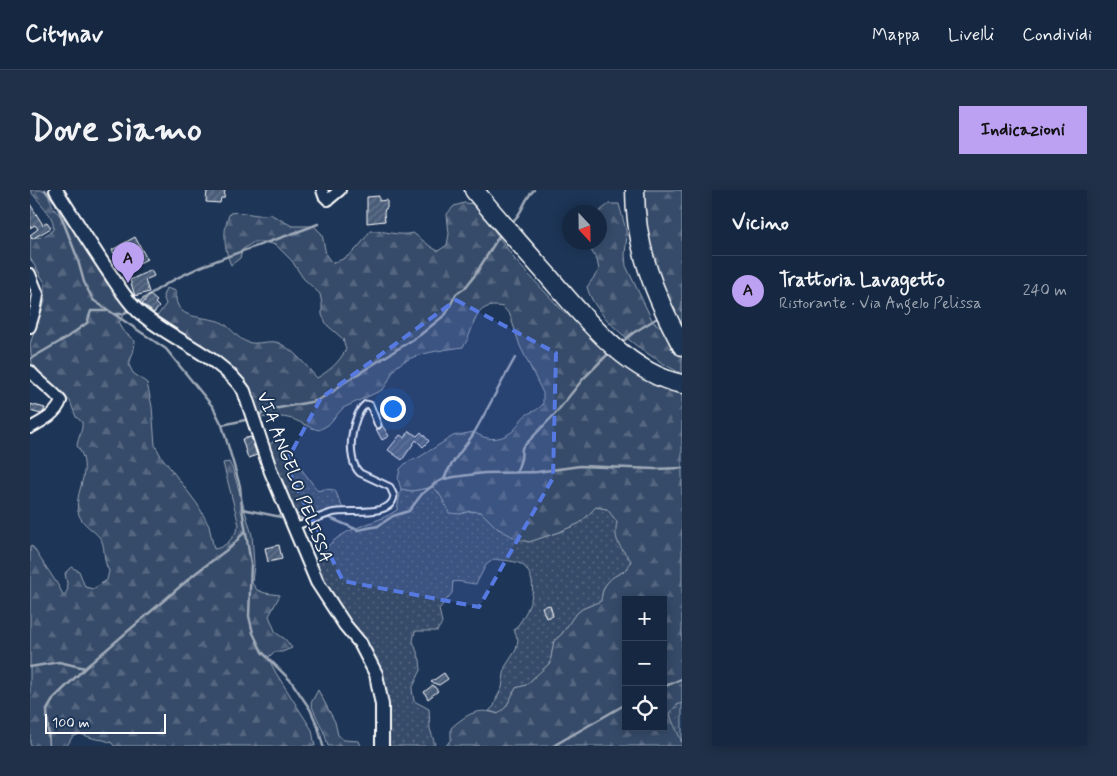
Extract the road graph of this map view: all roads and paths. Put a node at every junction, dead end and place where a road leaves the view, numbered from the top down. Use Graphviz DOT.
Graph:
graph roads {
  1 [pos="56,190"];
  2 [pos="322,190"];
  3 [pos="340,190"];
  4 [pos="474,190"];
  5 [pos="635,190"];
  6 [pos="30,274"];
  7 [pos="30,327"];
  8 [pos="682,346"];
  9 [pos="30,371"];
  10 [pos="682,384"];
  11 [pos="378,424"];
  12 [pos="30,428"];
  13 [pos="294,527"];
  14 [pos="382,746"];
  1 -- 13 [label="street, VIA ANGELO PELISSA"];
  2 -- 3 [label="street"];
  4 -- 10 [label="highway"];
  5 -- 8 [label="highway"];
  6 -- 7 [label="street"];
  9 -- 12 [label="street"];
  11 -- 13 [label="lane"];
  13 -- 14 [label="street, VIA ANGELO PELISSA"];
}
